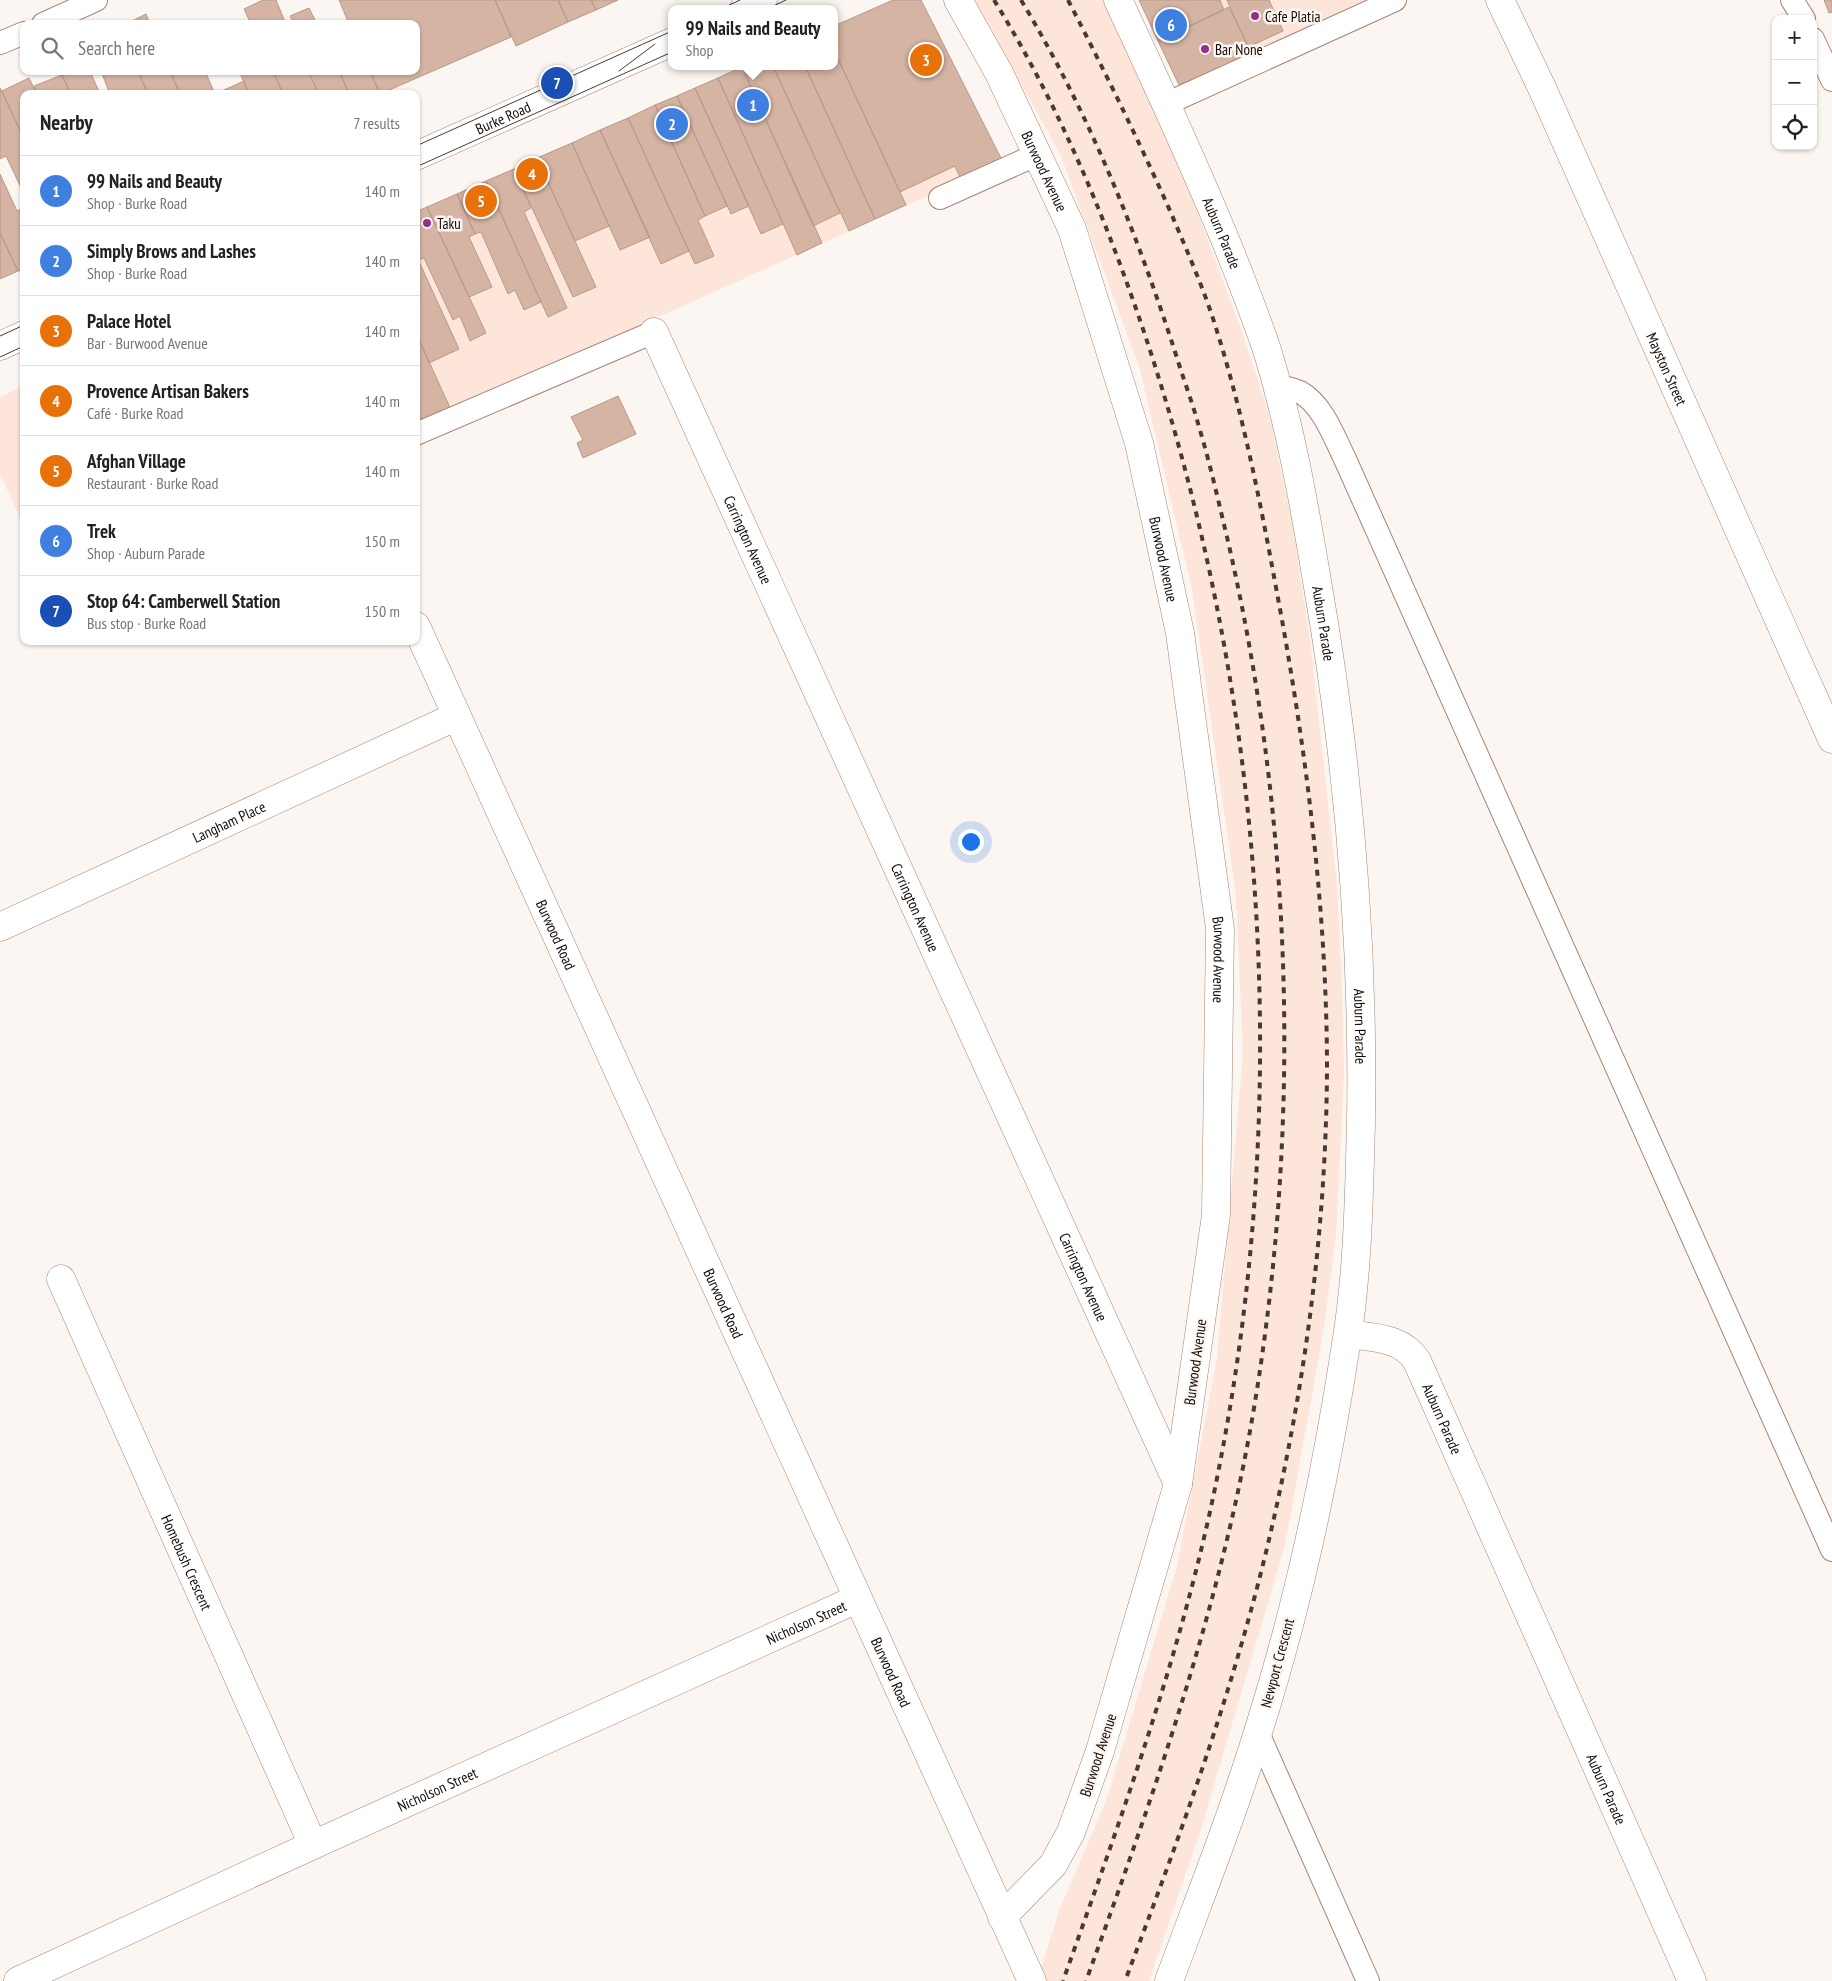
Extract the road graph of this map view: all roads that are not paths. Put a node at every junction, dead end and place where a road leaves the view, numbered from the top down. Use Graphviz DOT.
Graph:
graph roads {
  1 [pos="96,0"];
  2 [pos="958,0"];
  3 [pos="1118,0"];
  4 [pos="1395,0"];
  5 [pos="1500,0"];
  6 [pos="1792,0"];
  7 [pos="64,7"];
  8 [pos="1801,15"];
  9 [pos="49,20"];
  10 [pos="20,35"];
  11 [pos="0,43"];
  12 [pos="668,44"];
  13 [pos="1817,48"];
  14 [pos="1832,80"];
  15 [pos="1166,104"];
  16 [pos="420,154"];
  17 [pos="1036,154"];
  18 [pos="940,198"];
  19 [pos="654,332"];
  20 [pos="20,337"];
  21 [pos="0,346"];
  22 [pos="1277,385"];
  23 [pos="420,432"];
  24 [pos="420,635"];
  25 [pos="458,716"];
  26 [pos="1832,739"];
  27 [pos="0,927"];
  28 [pos="61,1279"];
  29 [pos="1348,1334"];
  30 [pos="1178,1484"];
  31 [pos="1832,1550"];
  32 [pos="857,1599"];
  33 [pos="1258,1733"];
  34 [pos="313,1845"];
  35 [pos="1002,1917"];
  36 [pos="18,1981"];
  37 [pos="1032,1981"];
  38 [pos="1169,1981"];
  39 [pos="1368,1981"];
  40 [pos="1692,1981"];
  1 -- 7 [label="lane"];
  2 -- 17 [label="street, Burwood Avenue"];
  3 -- 15 [label="street, Auburn Parade"];
  4 -- 15 [label="lane"];
  5 -- 26 [label="street, Mayston Street"];
  6 -- 8 [label="lane"];
  7 -- 9 [label="lane"];
  10 -- 11 [label="lane"];
  12 -- 16 [label="street, Burke Road"];
  13 -- 14 [label="lane"];
  15 -- 22 [label="street, Auburn Parade"];
  17 -- 18 [label="lane"];
  17 -- 30 [label="street, Burwood Avenue"];
  19 -- 23 [label="lane"];
  19 -- 30 [label="street, Carrington Avenue"];
  20 -- 21 [label="street"];
  22 -- 29 [label="street, Auburn Parade"];
  22 -- 31 [label="lane"];
  24 -- 25 [label="street, Burwood Road"];
  25 -- 27 [label="street, Langham Place"];
  25 -- 32 [label="street, Burwood Road"];
  28 -- 34 [label="street, Homebush Crescent"];
  29 -- 33 [label="street, Newport Crescent"];
  29 -- 40 [label="street, Auburn Parade"];
  30 -- 35 [label="street, Burwood Avenue"];
  32 -- 34 [label="street, Nicholson Street"];
  32 -- 35 [label="street, Burwood Road"];
  33 -- 38 [label="street, Newport Crescent"];
  33 -- 39 [label="lane"];
  34 -- 36 [label="street, Nicholson Street"];
  35 -- 37 [label="street, Burwood Road"];
}
